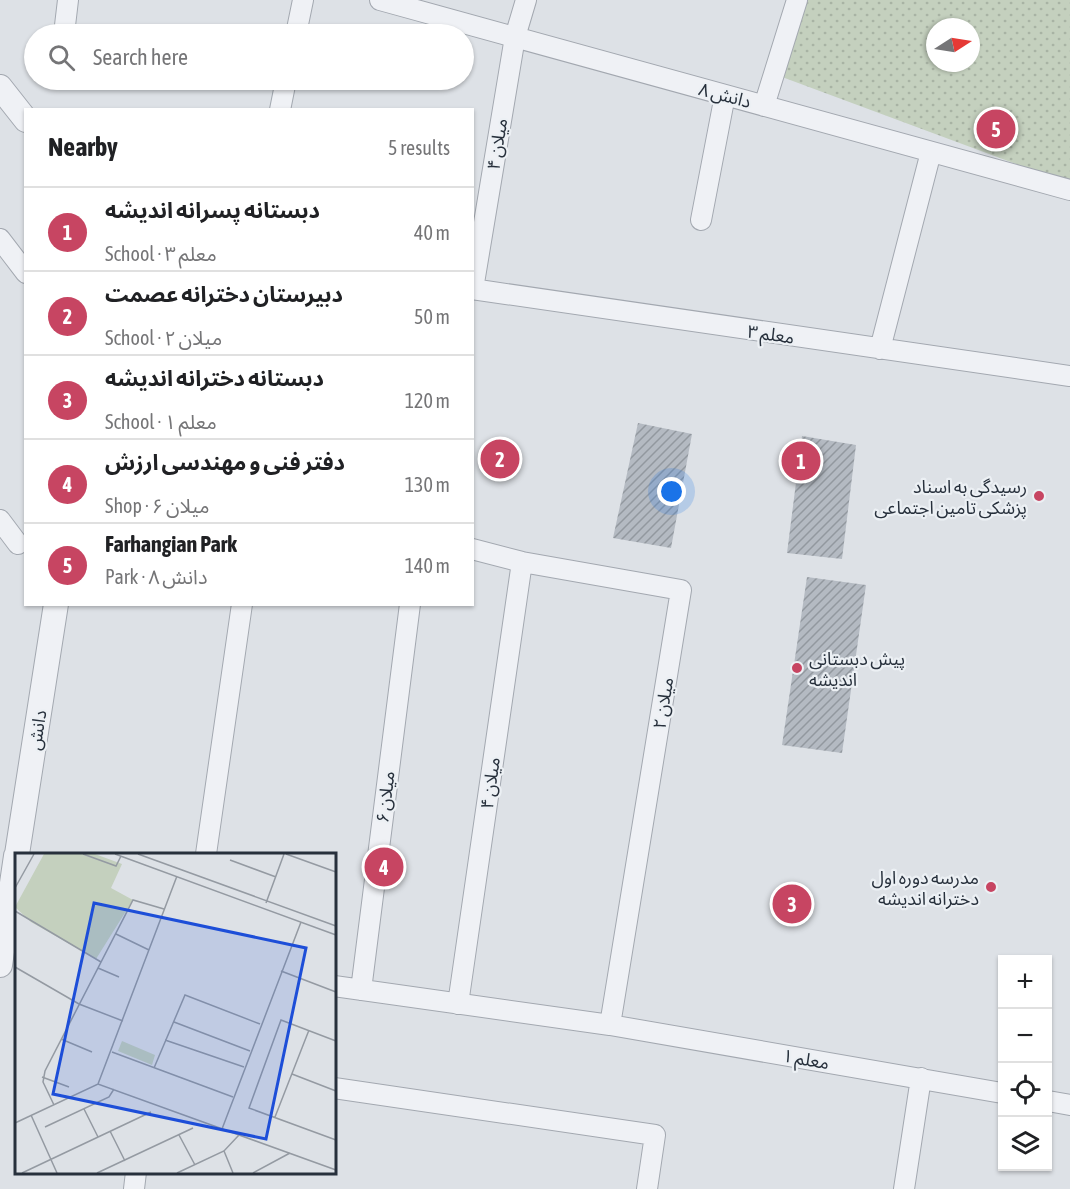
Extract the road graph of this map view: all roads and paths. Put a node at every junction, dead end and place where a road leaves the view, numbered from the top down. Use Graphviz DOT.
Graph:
graph roads {
  1 [pos="68,0"];
  2 [pos="303,0"];
  3 [pos="380,0"];
  4 [pos="526,0"];
  5 [pos="797,0"];
  6 [pos="65,24"];
  7 [pos="298,24"];
  8 [pos="468,24"];
  9 [pos="474,26"];
  10 [pos="515,37"];
  11 [pos="0,87"];
  12 [pos="284,90"];
  13 [pos="725,95"];
  14 [pos="764,106"];
  15 [pos="280,108"];
  16 [pos="24,117"];
  17 [pos="931,152"];
  18 [pos="1070,190"];
  19 [pos="701,220"];
  20 [pos="0,238"];
  21 [pos="24,270"];
  22 [pos="474,284"];
  23 [pos="474,290"];
  24 [pos="880,350"];
  25 [pos="1070,376"];
  26 [pos="0,520"];
  27 [pos="18,544"];
  28 [pos="474,550"];
  29 [pos="522,562"];
  30 [pos="56,606"];
  31 [pos="242,606"];
  32 [pos="410,606"];
  33 [pos="17,853"];
  34 [pos="206,853"];
  35 [pos="15,881"];
  36 [pos="10,942"];
  37 [pos="0,965"];
  38 [pos="336,986"];
  39 [pos="361,990"];
  40 [pos="458,1004"];
  41 [pos="610,1025"];
  42 [pos="921,1078"];
  43 [pos="336,1088"];
  44 [pos="998,1092"];
  45 [pos="1052,1102"];
  46 [pos="1070,1105"];
  47 [pos="136,1174"];
  48 [pos="134,1189"];
  49 [pos="648,1189"];
  50 [pos="904,1189"];
  1 -- 6 [label="street"];
  2 -- 7 [label="street"];
  3 -- 8 [label="street, دانش ۸"];
  4 -- 10 [label="street, میلان ۴"];
  5 -- 14 [label="street"];
  9 -- 10 [label="street, دانش ۸"];
  10 -- 13 [label="street, دانش ۸"];
  10 -- 22 [label="street, میلان ۴"];
  11 -- 16 [label="street"];
  12 -- 15 [label="street"];
  13 -- 14 [label="street, دانش ۸"];
  13 -- 19 [label="street"];
  14 -- 17 [label="street, دانش ۸"];
  17 -- 18 [label="street, دانش ۸"];
  17 -- 24 [label="street"];
  20 -- 21 [label="street"];
  23 -- 24 [label="street, معلم ۳"];
  24 -- 25 [label="street, معلم ۳"];
  26 -- 27 [label="street"];
  28 -- 29 [label="street, میلان ۲"];
  29 -- 40 [label="street, میلان ۴"];
  29 -- 41 [label="street, میلان ۲"];
  30 -- 33 [label="street, دانش"];
  31 -- 34 [label="street"];
  32 -- 39 [label="street, میلان ۶"];
  35 -- 36 [label="street, دانش"];
  36 -- 37 [label="street, دانش"];
  38 -- 39 [label="street, معلم ۱"];
  39 -- 40 [label="street, معلم ۱"];
  40 -- 41 [label="street, معلم ۱"];
  41 -- 42 [label="street, معلم ۱"];
  42 -- 44 [label="street, معلم ۱"];
  42 -- 50 [label="street"];
  43 -- 49 [label="street"];
  45 -- 46 [label="street"];
  47 -- 48 [label="street"];
}
